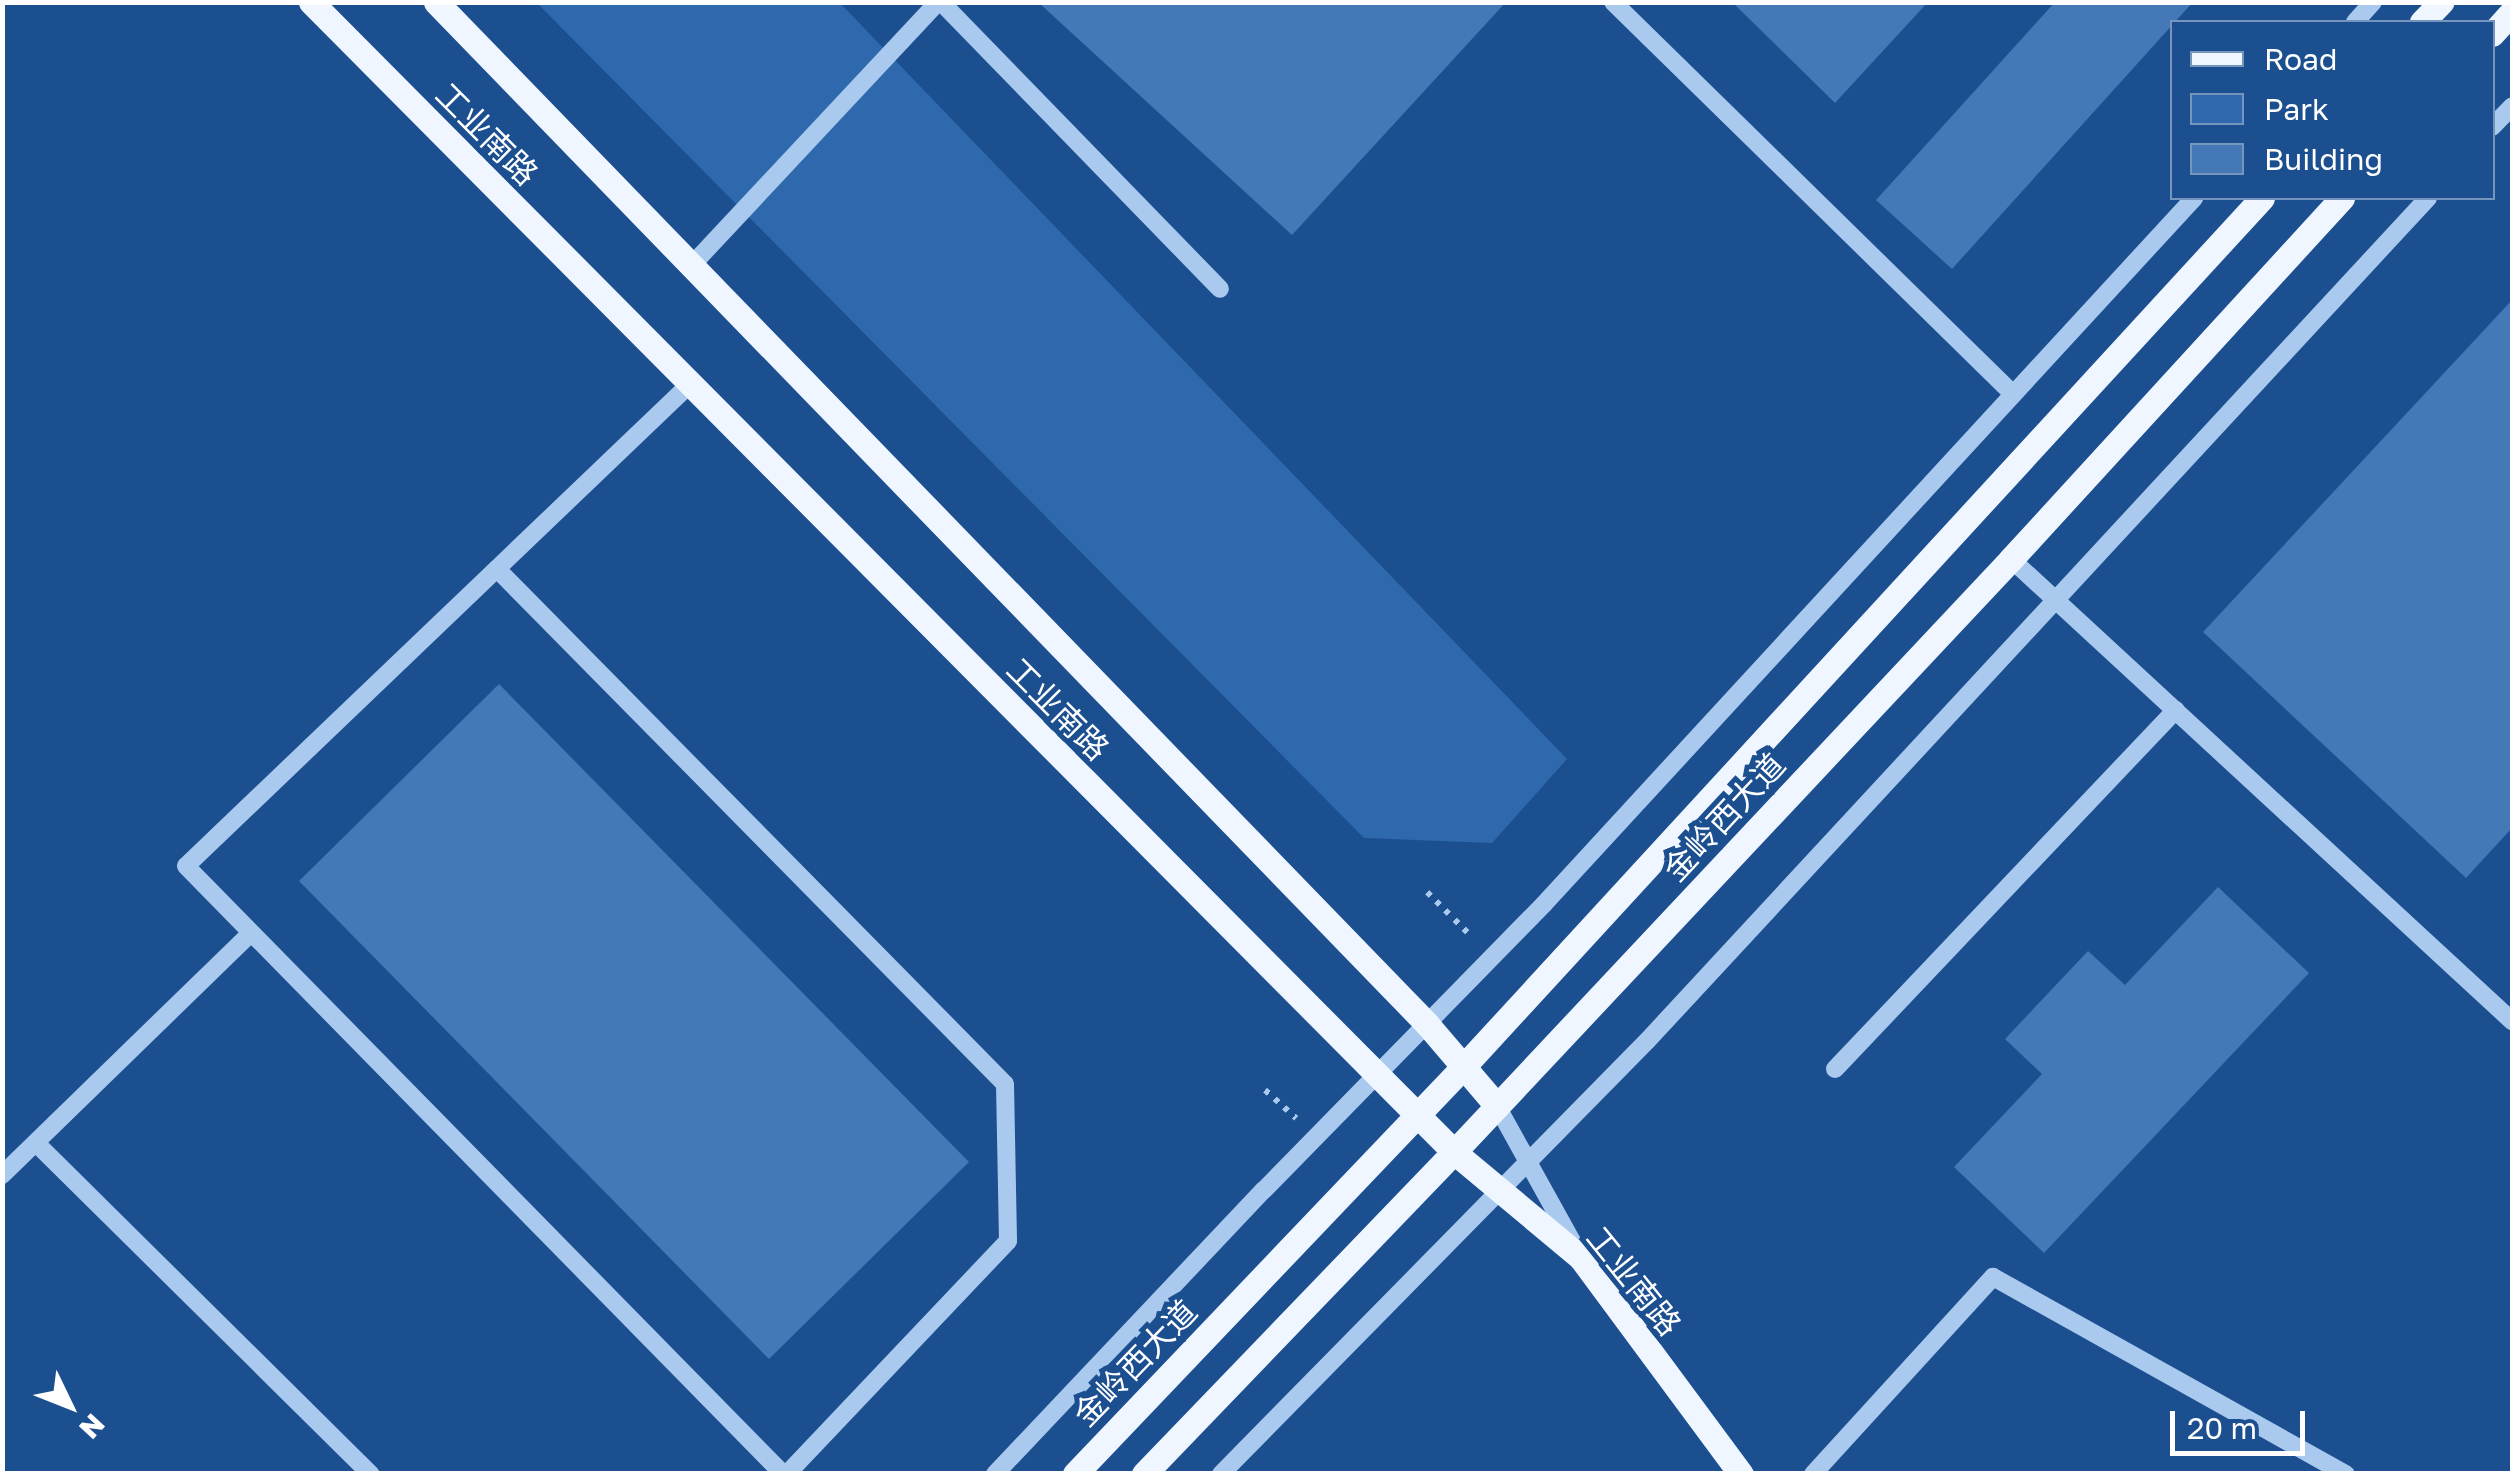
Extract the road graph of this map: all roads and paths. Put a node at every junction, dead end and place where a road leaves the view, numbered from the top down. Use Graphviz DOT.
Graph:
graph roads {
  1 [pos="310,2"];
  2 [pos="436,2"];
  3 [pos="939,2"];
  4 [pos="1613,2"];
  5 [pos="2512,12"];
  6 [pos="2495,31"];
  7 [pos="2512,106"];
  8 [pos="2495,125"];
  9 [pos="2192,200"];
  10 [pos="2260,200"];
  11 [pos="2340,200"];
  12 [pos="2426,200"];
  13 [pos="691,266"];
  14 [pos="1220,288"];
  15 [pos="690,384"];
  16 [pos="2013,394"];
  17 [pos="2011,559"];
  18 [pos="497,569"];
  19 [pos="2055,600"];
  20 [pos="2176,710"];
  21 [pos="252,933"];
  22 [pos="2512,1021"];
  23 [pos="1427,1024"];
  24 [pos="1464,1066"];
  25 [pos="1835,1069"];
  26 [pos="1379,1072"];
  27 [pos="1497,1106"];
  28 [pos="1419,1113"];
  29 [pos="36,1142"];
  30 [pos="1454,1152"];
  31 [pos="1526,1160"];
  32 [pos="2,1174"];
  33 [pos="1498,1188"];
  34 [pos="1582,1258"];
  35 [pos="371,1474"];
  36 [pos="785,1474"];
  37 [pos="995,1474"];
  38 [pos="1075,1474"];
  39 [pos="1144,1474"];
  40 [pos="1221,1474"];
  41 [pos="1741,1474"];
  42 [pos="1814,1474"];
  43 [pos="2346,1474"];
  1 -- 15 [label="main road, 工业南路"];
  2 -- 13 [label="main road, 工业南路"];
  3 -- 13 [label="street"];
  3 -- 14 [label="street"];
  4 -- 16 [label="street"];
  5 -- 6 [label="main road"];
  7 -- 8 [label="street"];
  9 -- 16 [label="street"];
  10 -- 24 [label="main road, 金岭西大道"];
  11 -- 17 [label="main road, 金岭西大道"];
  12 -- 19 [label="street"];
  13 -- 23 [label="main road, 工业南路"];
  15 -- 18 [label="street"];
  15 -- 26 [label="main road, 工业南路"];
  16 -- 23 [label="street"];
  17 -- 19 [label="street"];
  17 -- 27 [label="main road, 金岭西大道"];
  18 -- 21 [label="street"];
  18 -- 36 [label="street"];
  19 -- 20 [label="street"];
  19 -- 31 [label="street"];
  20 -- 22 [label="street"];
  20 -- 25 [label="street"];
  21 -- 29 [label="street"];
  21 -- 36 [label="street"];
  23 -- 24 [label="main road, 工业南路"];
  23 -- 26 [label="street"];
  24 -- 27 [label="main road, 工业南路"];
  24 -- 28 [label="main road, 金岭西大道"];
  26 -- 28 [label="main road, 工业南路"];
  26 -- 37 [label="street"];
  27 -- 30 [label="main road, 金岭西大道"];
  27 -- 31 [label="street"];
  28 -- 30 [label="main road, 工业南路"];
  28 -- 38 [label="main road, 金岭西大道"];
  29 -- 32 [label="street"];
  29 -- 35 [label="street"];
  30 -- 33 [label="main road, 工业南路"];
  30 -- 39 [label="main road, 金岭西大道"];
  31 -- 33 [label="street"];
  31 -- 34 [label="street"];
  33 -- 34 [label="main road, 工业南路"];
  33 -- 40 [label="street"];
  34 -- 41 [label="main road, 工业南路"];
  42 -- 43 [label="street"];
}
